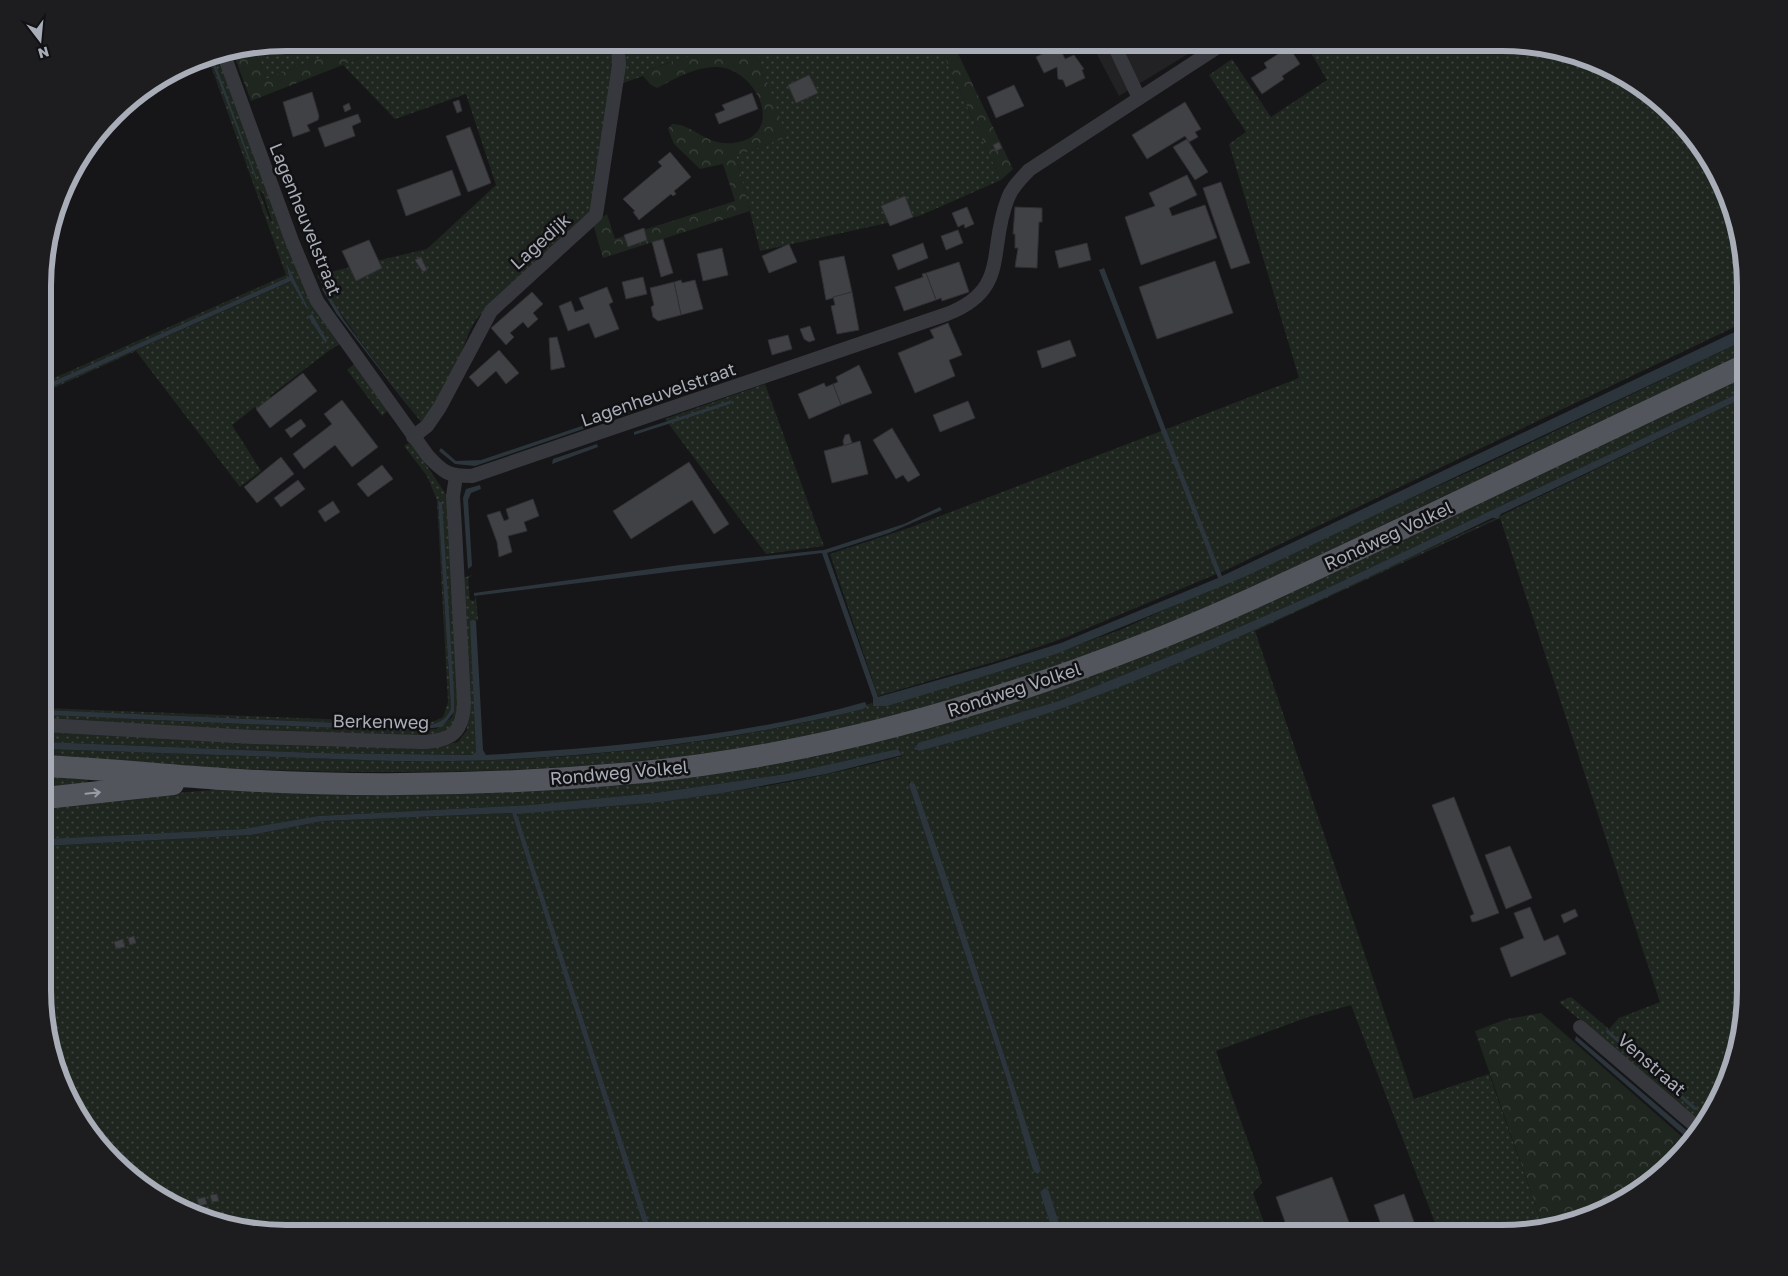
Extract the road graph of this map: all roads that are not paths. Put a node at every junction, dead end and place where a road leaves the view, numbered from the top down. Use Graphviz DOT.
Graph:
graph roads {
  1 [pos="618,51"];
  2 [pos="1118,51"];
  3 [pos="1212,51"];
  4 [pos="225,59"];
  5 [pos="1139,98"];
  6 [pos="1737,369"];
  7 [pos="413,437"];
  8 [pos="456,476"];
  9 [pos="51,725"];
  10 [pos="51,766"];
  11 [pos="224,779"];
  12 [pos="51,797"];
  13 [pos="1580,1027"];
  14 [pos="1694,1125"];
  1 -- 7 [label="street, Lagedijk"];
  2 -- 5 [label="street"];
  3 -- 5 [label="street, Lagenheuvelstraat"];
  4 -- 7 [label="street, Lagenheuvelstraat"];
  5 -- 8 [label="street, Lagenheuvelstraat"];
  6 -- 11 [label="main road, Rondweg Volkel"];
  7 -- 8 [label="street, Lagenheuvelstraat"];
  8 -- 9 [label="street, Berkenweg"];
  10 -- 11 [label="main road, Rondweg Volkel"];
  12 -- 11 [label="main road, Rondweg Volkel, one-way"];
  13 -- 14 [label="street, Venstraat"];
}
